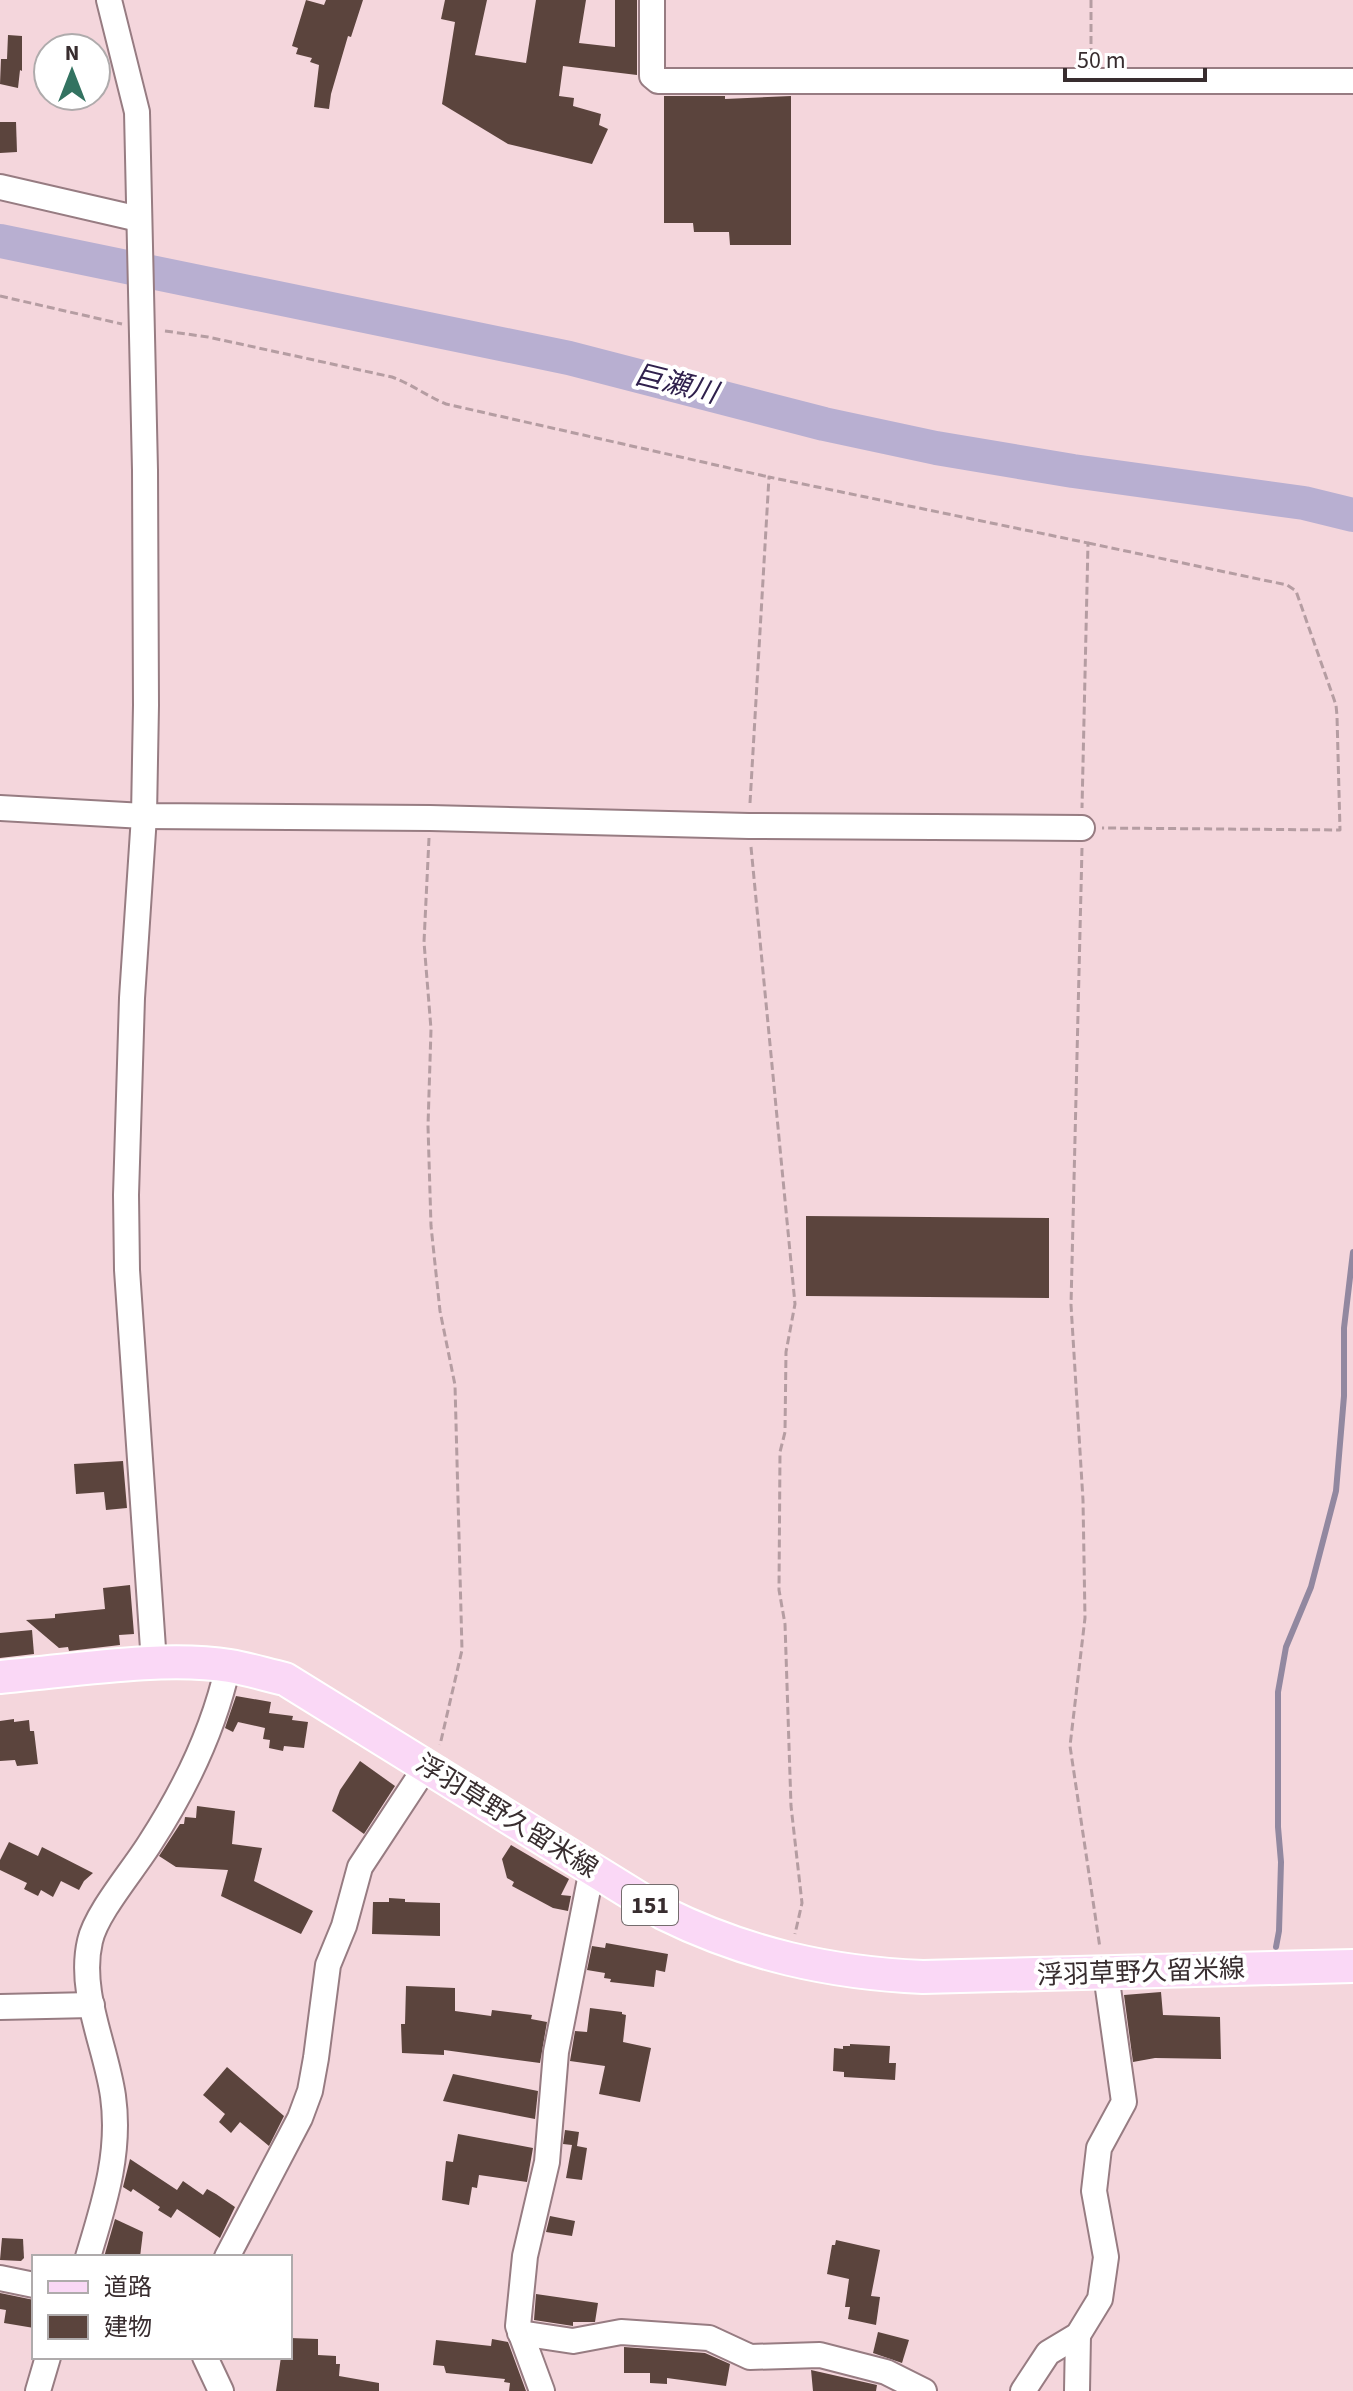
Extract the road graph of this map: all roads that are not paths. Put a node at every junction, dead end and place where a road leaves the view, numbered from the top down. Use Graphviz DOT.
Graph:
graph roads {
  1 [pos="110,0"];
  2 [pos="652,0"];
  3 [pos="1353,81"];
  4 [pos="0,187"];
  5 [pos="139,221"];
  6 [pos="0,808"];
  7 [pos="144,816"];
  8 [pos="1082,828"];
  9 [pos="154,1663"];
  10 [pos="228,1666"];
  11 [pos="0,1677"];
  12 [pos="427,1765"];
  13 [pos="592,1869"];
  14 [pos="1353,1966"];
  15 [pos="1106,1974"];
  16 [pos="92,2005"];
  17 [pos="0,2007"];
  18 [pos="89,2255"];
  19 [pos="228,2255"];
  20 [pos="0,2278"];
  21 [pos="32,2285"];
  22 [pos="520,2333"];
  23 [pos="1078,2335"];
  24 [pos="47,2359"];
  25 [pos="206,2359"];
  26 [pos="38,2391"];
  27 [pos="221,2391"];
  28 [pos="542,2391"];
  29 [pos="924,2391"];
  30 [pos="1023,2391"];
  31 [pos="1077,2391"];
  1 -- 5 [label="street"];
  2 -- 3 [label="street"];
  4 -- 5 [label="street"];
  5 -- 7 [label="street"];
  6 -- 7 [label="street"];
  7 -- 8 [label="street"];
  7 -- 9 [label="street"];
  9 -- 10 [label="main road, 浮羽草野久留米線 / 151"];
  9 -- 11 [label="main road, 浮羽草野久留米線 / 151"];
  10 -- 12 [label="main road, 浮羽草野久留米線 / 151"];
  10 -- 16 [label="street"];
  12 -- 13 [label="main road, 浮羽草野久留米線 / 151"];
  12 -- 19 [label="street"];
  13 -- 15 [label="main road, 浮羽草野久留米線 / 151"];
  13 -- 22 [label="street"];
  14 -- 15 [label="main road, 浮羽草野久留米線 / 151"];
  15 -- 23 [label="street"];
  16 -- 17 [label="street"];
  16 -- 18 [label="street"];
  20 -- 21 [label="street"];
  22 -- 28 [label="street"];
  22 -- 29 [label="street"];
  23 -- 30 [label="street"];
  23 -- 31 [label="street"];
  24 -- 26 [label="street"];
  25 -- 27 [label="street"];
}
